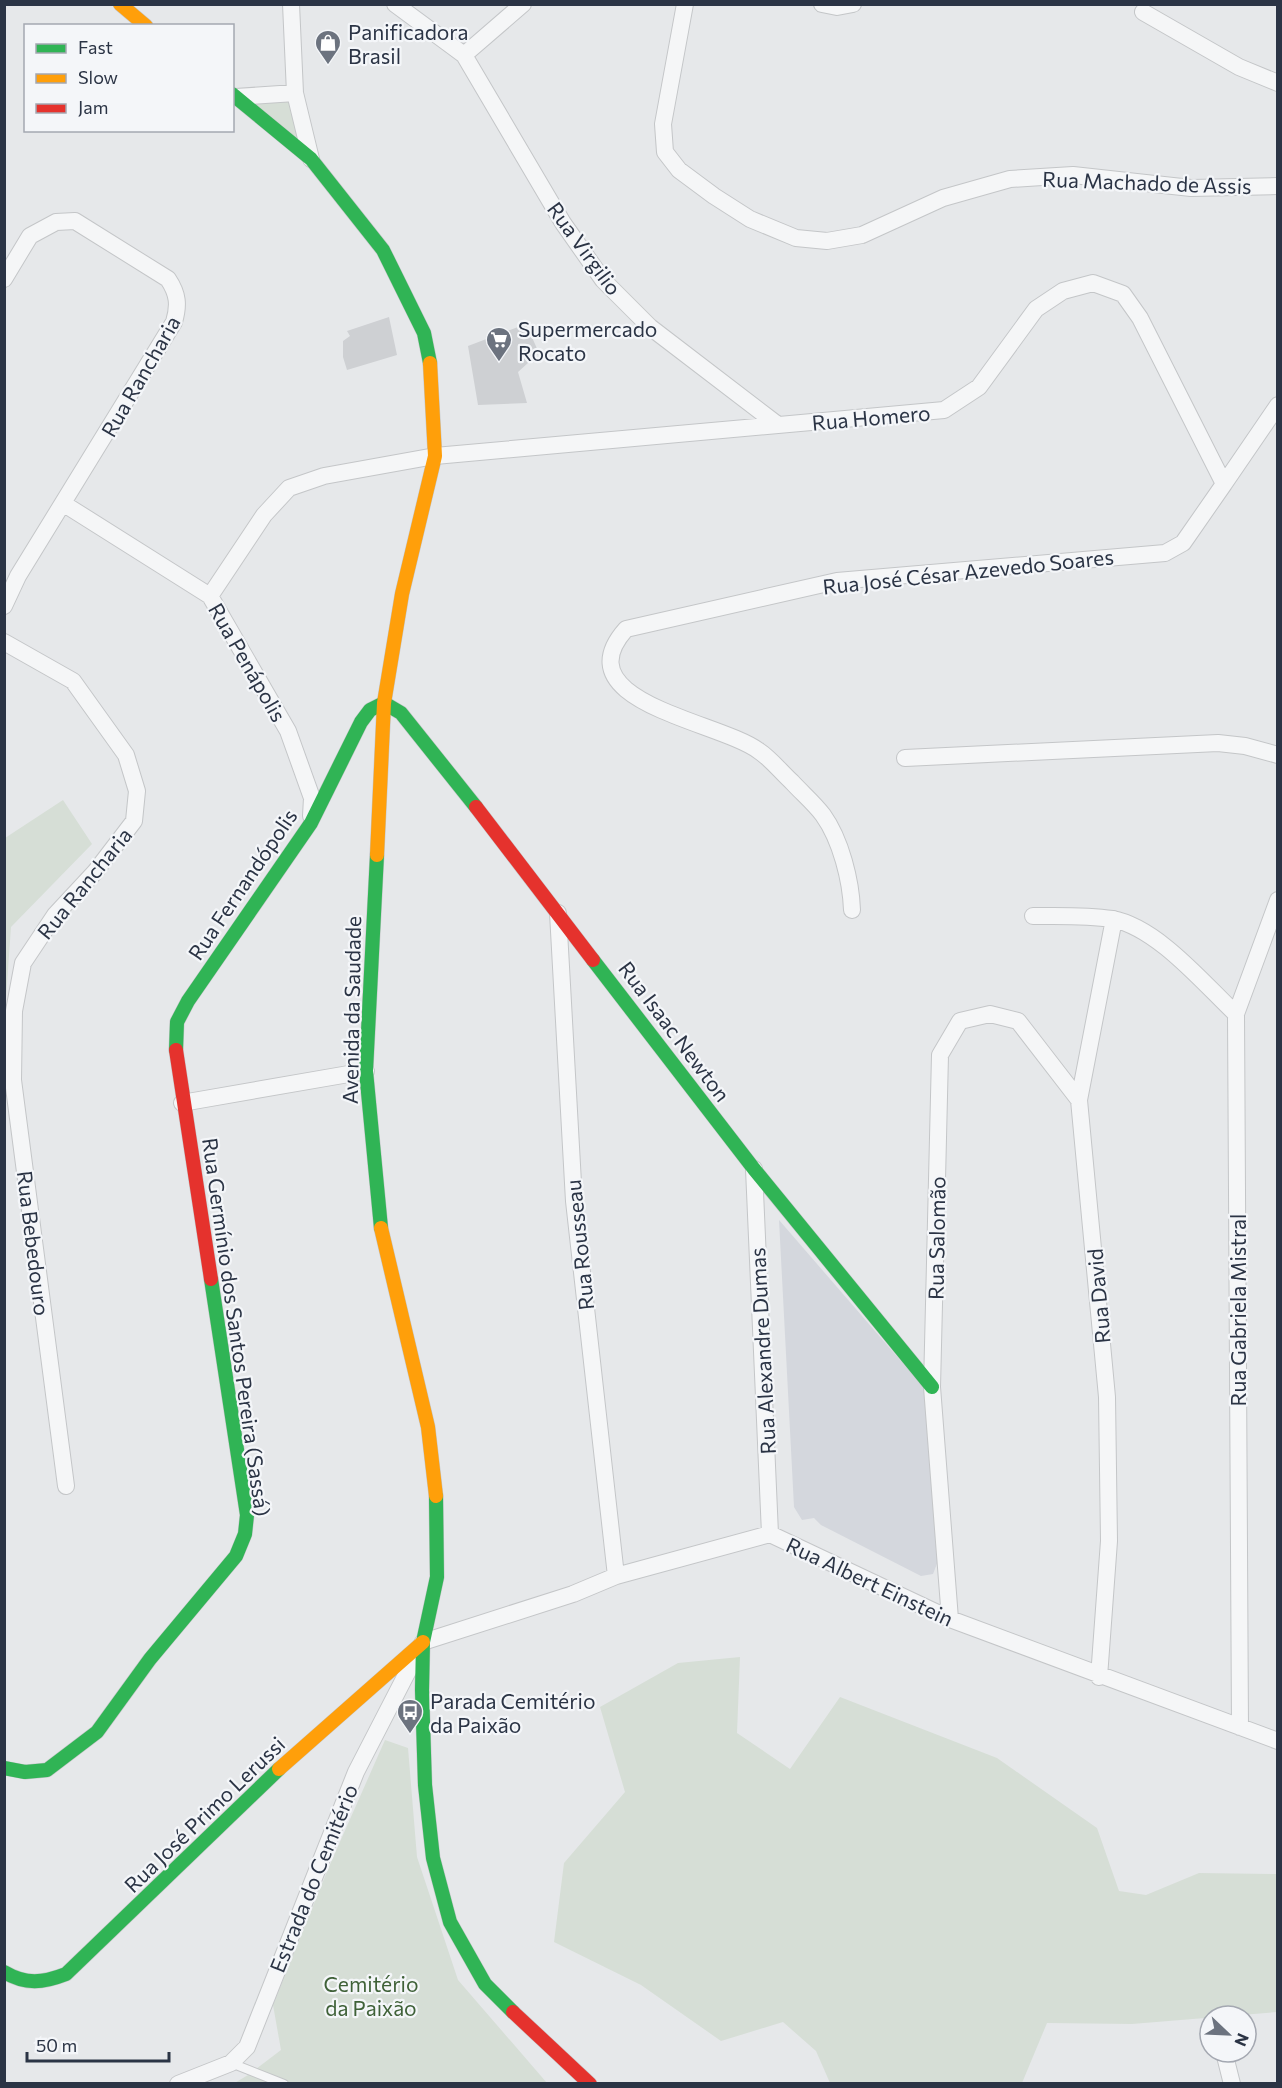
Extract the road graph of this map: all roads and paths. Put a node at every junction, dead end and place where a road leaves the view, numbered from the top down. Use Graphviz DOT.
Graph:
graph roads {
  1 [pos="120,4"];
  2 [pos="291,4"];
  3 [pos="395,4"];
  4 [pos="523,4"];
  5 [pos="685,4"];
  6 [pos="822,4"];
  7 [pos="853,4"];
  8 [pos="1143,12"];
  9 [pos="144,24"];
  10 [pos="464,55"];
  11 [pos="1278,83"];
  12 [pos="295,93"];
  13 [pos="234,95"];
  14 [pos="311,159"];
  15 [pos="1278,186"];
  16 [pos="4,279"];
  17 [pos="1278,405"];
  18 [pos="778,426"];
  19 [pos="435,456"];
  20 [pos="1224,484"];
  21 [pos="64,504"];
  22 [pos="210,596"];
  23 [pos="4,606"];
  24 [pos="4,642"];
  25 [pos="384,703"];
  26 [pos="1278,755"];
  27 [pos="905,758"];
  28 [pos="311,822"];
  29 [pos="1278,900"];
  30 [pos="852,910"];
  31 [pos="558,913"];
  32 [pos="1033,916"];
  33 [pos="1114,920"];
  34 [pos="23,963"];
  35 [pos="1236,1014"];
  36 [pos="366,1071"];
  37 [pos="1079,1100"];
  38 [pos="182,1103"];
  39 [pos="754,1169"];
  40 [pos="932,1387"];
  41 [pos="66,1486"];
  42 [pos="770,1534"];
  43 [pos="616,1576"];
  44 [pos="950,1619"];
  45 [pos="423,1642"];
  46 [pos="1099,1677"];
  47 [pos="1240,1727"];
  48 [pos="1278,1741"];
  49 [pos="4,1768"];
  50 [pos="4,1972"];
  51 [pos="231,2062"];
  52 [pos="1227,2064"];
  53 [pos="178,2084"];
  54 [pos="284,2084"];
  55 [pos="591,2084"];
  56 [pos="1232,2084"];
  1 -- 9 [label="street"];
  2 -- 12 [label="street"];
  3 -- 10 [label="street"];
  4 -- 10 [label="street"];
  5 -- 15 [label="street, Rua Machado de Assis"];
  6 -- 7 [label="street"];
  8 -- 11 [label="street"];
  10 -- 18 [label="street, Rua Virgilio"];
  12 -- 13 [label="street"];
  12 -- 14 [label="street"];
  13 -- 14 [label="street, Avenida da Saudade"];
  14 -- 19 [label="street, Avenida da Saudade"];
  16 -- 21 [label="street, Rua Rancharia"];
  17 -- 20 [label="street"];
  18 -- 19 [label="street, Rua Homero"];
  18 -- 20 [label="street, Rua Homero"];
  19 -- 22 [label="street, Rua Homero"];
  19 -- 25 [label="street, Avenida da Saudade"];
  20 -- 30 [label="street, Rua José César Azevedo Soares"];
  21 -- 22 [label="street, Rua Penápolis"];
  21 -- 23 [label="street, Rua Rancharia"];
  22 -- 28 [label="street, Rua Penápolis"];
  24 -- 34 [label="street, Rua Rancharia"];
  25 -- 28 [label="street, Rua Fernandópolis"];
  25 -- 31 [label="street, Rua Isaac Newton"];
  25 -- 36 [label="street, Avenida da Saudade"];
  26 -- 27 [label="street"];
  28 -- 38 [label="street, Rua Fernandópolis"];
  29 -- 35 [label="street, Rua Gabriela Mistral"];
  31 -- 39 [label="street, Rua Isaac Newton"];
  31 -- 43 [label="street, Rua Rousseau"];
  32 -- 33 [label="street"];
  33 -- 35 [label="street"];
  33 -- 37 [label="street, Rua David"];
  34 -- 41 [label="street, Rua Bebedouro"];
  35 -- 47 [label="street, Rua Gabriela Mistral"];
  36 -- 38 [label="street"];
  36 -- 45 [label="street, Avenida da Saudade"];
  37 -- 40 [label="street, Rua Salomão"];
  37 -- 46 [label="street, Rua David"];
  38 -- 49 [label="street, Rua Germínio dos Santos Pereira (Sassá)"];
  39 -- 40 [label="street, Rua Isaac Newton"];
  39 -- 42 [label="street, Rua Alexandre Dumas"];
  40 -- 44 [label="street, Rua Salomão"];
  42 -- 43 [label="street, Rua Albert Einstein"];
  42 -- 44 [label="street, Rua Albert Einstein"];
  43 -- 45 [label="street, Rua Albert Einstein"];
  44 -- 46 [label="street, Rua Albert Einstein"];
  45 -- 50 [label="street, Rua José Primo Lerussi"];
  45 -- 51 [label="street, Estrada do Cemitério"];
  45 -- 55 [label="street, Avenida da Saudade"];
  46 -- 47 [label="street, Rua Albert Einstein"];
  47 -- 48 [label="street, Rua Albert Einstein"];
  51 -- 53 [label="street, Estrada do Cemitério"];
  51 -- 54 [label="lane"];
  52 -- 56 [label="street"];
}
